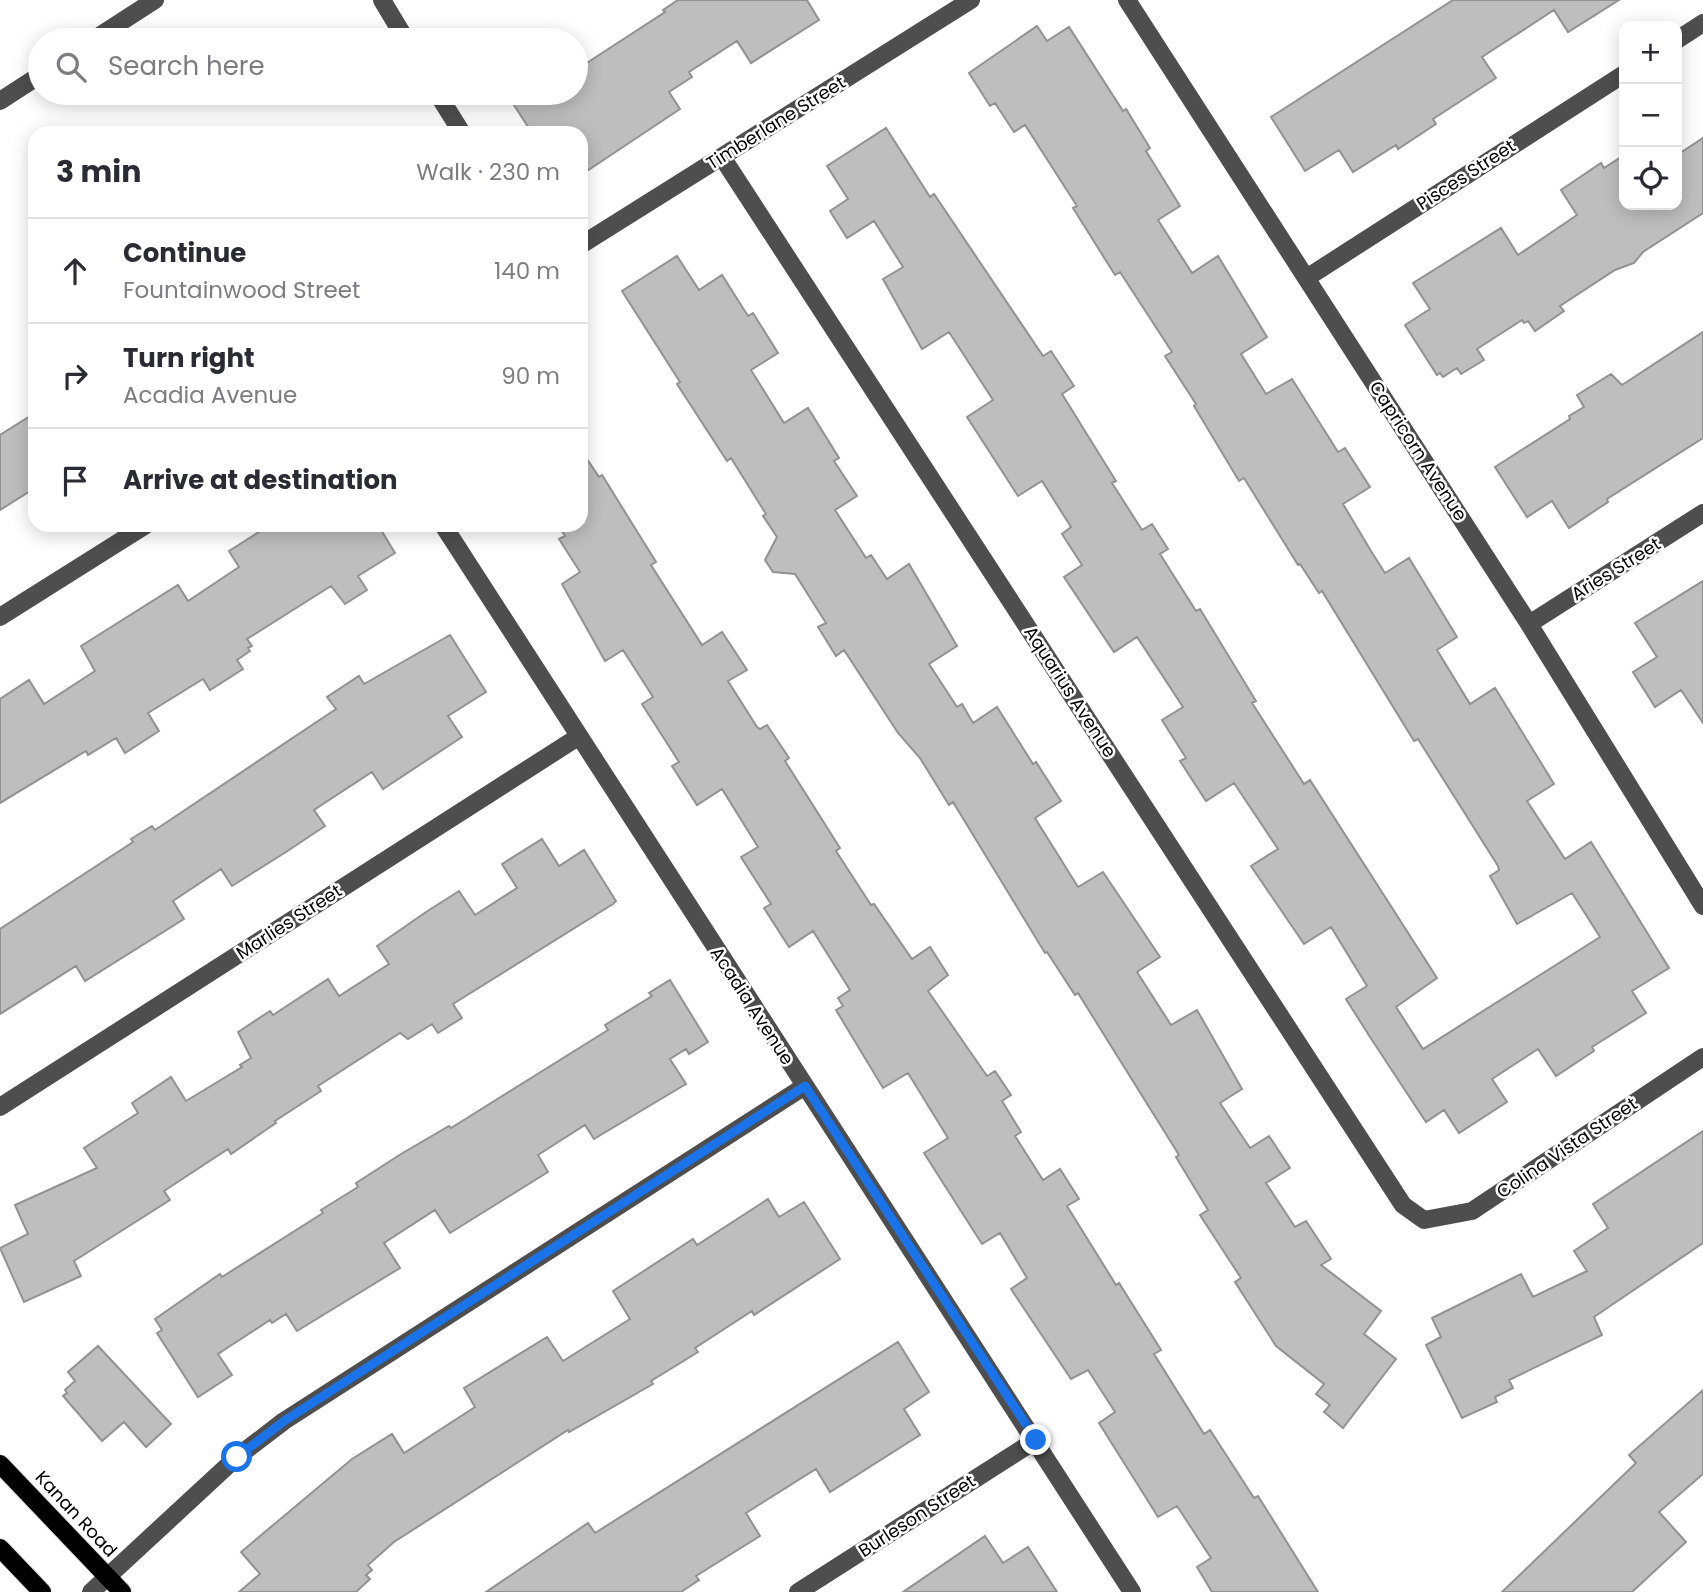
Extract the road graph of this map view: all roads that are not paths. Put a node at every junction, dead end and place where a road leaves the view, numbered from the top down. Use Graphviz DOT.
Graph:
graph roads {
  1 [pos="155,0"];
  2 [pos="382,0"];
  3 [pos="971,0"];
  4 [pos="1127,0"];
  5 [pos="1703,23"];
  6 [pos="112,28"];
  7 [pos="399,28"];
  8 [pos="1682,37"];
  9 [pos="1619,77"];
  10 [pos="28,83"];
  11 [pos="0,101"];
  12 [pos="445,105"];
  13 [pos="458,126"];
  14 [pos="722,157"];
  15 [pos="588,240"];
  16 [pos="1308,277"];
  17 [pos="1703,513"];
  18 [pos="134,532"];
  19 [pos="447,532"];
  20 [pos="0,617"];
  21 [pos="1529,624"];
  22 [pos="578,737"];
  23 [pos="1703,906"];
  24 [pos="1703,1057"];
  25 [pos="805,1086"];
  26 [pos="0,1107"];
  27 [pos="1424,1220"];
  28 [pos="1036,1440"];
  29 [pos="0,1464"];
  30 [pos="0,1548"];
  31 [pos="107,1577"];
  32 [pos="42,1592"];
  33 [pos="91,1592"];
  34 [pos="122,1592"];
  35 [pos="798,1592"];
  36 [pos="1132,1592"];
  1 -- 6 [label="street"];
  2 -- 7 [label="street"];
  3 -- 14 [label="street, Timberlane Street"];
  4 -- 16 [label="street, Capricorn Avenue"];
  5 -- 8 [label="street"];
  9 -- 16 [label="street, Pisces Street"];
  10 -- 11 [label="street"];
  12 -- 13 [label="street"];
  14 -- 15 [label="street, Timberlane Street"];
  14 -- 27 [label="street, Aquarius Avenue"];
  16 -- 21 [label="street, Capricorn Avenue"];
  17 -- 21 [label="street, Aries Street"];
  18 -- 20 [label="street"];
  19 -- 22 [label="street, Acadia Avenue"];
  21 -- 23 [label="street, Capricorn Avenue"];
  22 -- 25 [label="street, Acadia Avenue"];
  22 -- 26 [label="street, Marlies Street"];
  24 -- 27 [label="street, Colina Vista Street"];
  25 -- 28 [label="street, Acadia Avenue"];
  25 -- 31 [label="street"];
  28 -- 35 [label="street, Burleson Street"];
  28 -- 36 [label="street, Acadia Avenue"];
  29 -- 31 [label="main road, Kanan Road"];
  30 -- 32 [label="main road"];
  31 -- 33 [label="street"];
  31 -- 34 [label="main road, Kanan Road"];
}
